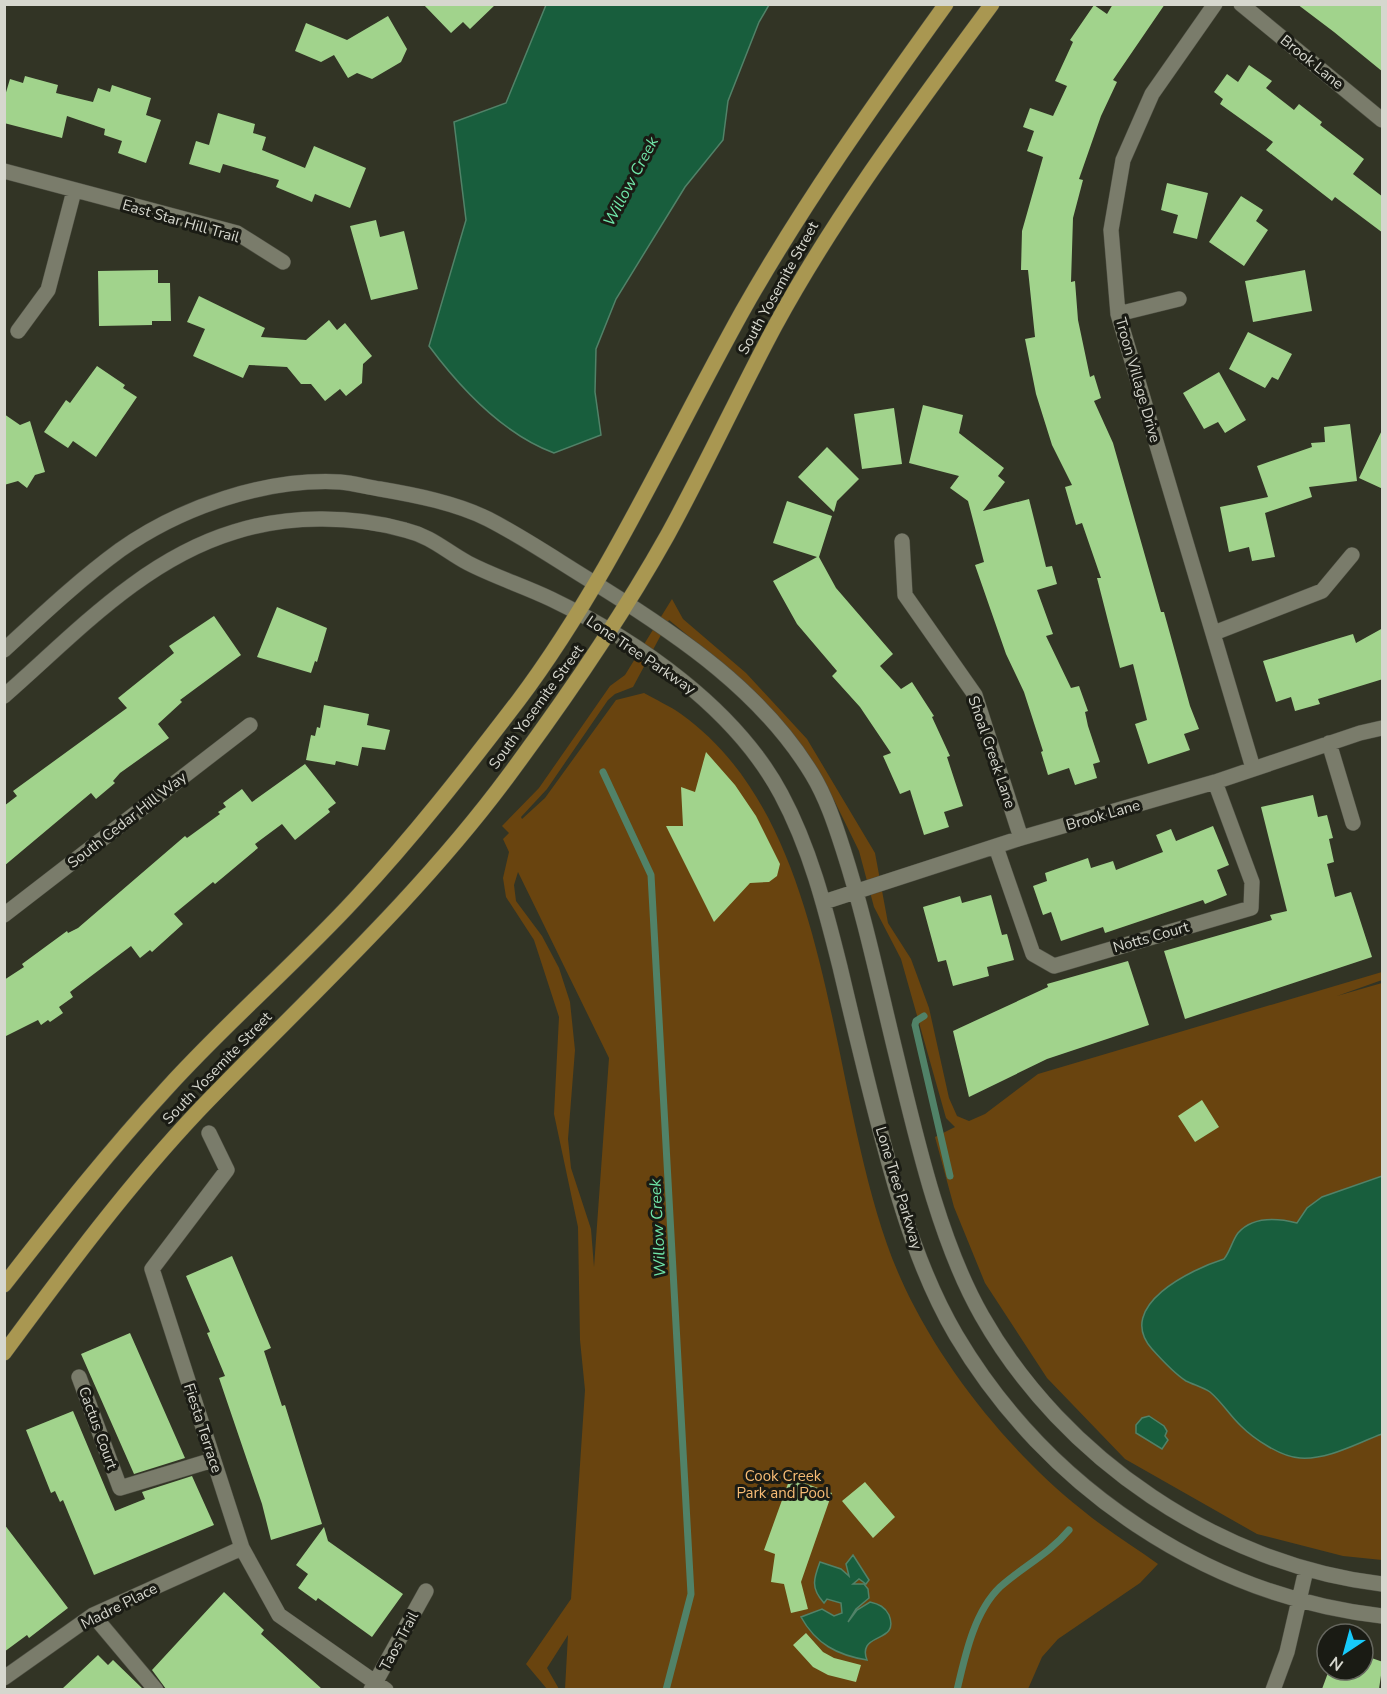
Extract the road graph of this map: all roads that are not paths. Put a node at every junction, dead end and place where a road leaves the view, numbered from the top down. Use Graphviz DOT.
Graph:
graph roads {
  1 [pos="946,4"];
  2 [pos="992,4"];
  3 [pos="1215,4"];
  4 [pos="1241,4"];
  5 [pos="1383,120"];
  6 [pos="4,171"];
  7 [pos="74,191"];
  8 [pos="283,262"];
  9 [pos="1179,299"];
  10 [pos="1118,314"];
  11 [pos="18,331"];
  12 [pos="902,541"];
  13 [pos="1352,555"];
  14 [pos="596,584"];
  15 [pos="627,604"];
  16 [pos="578,613"];
  17 [pos="609,633"];
  18 [pos="1214,633"];
  19 [pos="4,650"];
  20 [pos="4,696"];
  21 [pos="250,725"];
  22 [pos="1383,729"];
  23 [pos="1329,743"];
  24 [pos="1253,768"];
  25 [pos="1215,782"];
  26 [pos="1353,823"];
  27 [pos="1021,838"];
  28 [pos="996,848"];
  29 [pos="856,890"];
  30 [pos="824,902"];
  31 [pos="4,915"];
  32 [pos="209,1133"];
  33 [pos="4,1285"];
  34 [pos="4,1353"];
  35 [pos="79,1377"];
  36 [pos="213,1460"];
  37 [pos="242,1548"];
  38 [pos="1306,1570"];
  39 [pos="1383,1584"];
  40 [pos="426,1591"];
  41 [pos="1299,1600"];
  42 [pos="93,1615"];
  43 [pos="1383,1616"];
  44 [pos="4,1678"];
  45 [pos="378,1687"];
  46 [pos="156,1689"];
  47 [pos="1273,1689"];
  1 -- 14 [label="main road, South Yosemite Street"];
  2 -- 15 [label="main road, South Yosemite Street"];
  3 -- 10 [label="street, Troon Village Drive"];
  4 -- 5 [label="street, Brook Lane"];
  6 -- 7 [label="street, East Star Hill Trail"];
  7 -- 8 [label="street, East Star Hill Trail"];
  7 -- 11 [label="street"];
  9 -- 10 [label="street"];
  10 -- 18 [label="street, Troon Village Drive"];
  12 -- 27 [label="street, Shoal Creek Lane"];
  13 -- 18 [label="street"];
  14 -- 15 [label="street, Lone Tree Parkway"];
  14 -- 16 [label="main road, South Yosemite Street"];
  14 -- 19 [label="street, Lone Tree Parkway"];
  15 -- 17 [label="main road, South Yosemite Street"];
  15 -- 29 [label="street, Lone Tree Parkway"];
  16 -- 17 [label="street, Lone Tree Parkway"];
  16 -- 20 [label="street, Lone Tree Parkway"];
  16 -- 33 [label="main road, South Yosemite Street"];
  17 -- 30 [label="street, Lone Tree Parkway"];
  17 -- 34 [label="main road, South Yosemite Street"];
  18 -- 24 [label="street, Troon Village Drive"];
  21 -- 31 [label="street, South Cedar Hill Way"];
  22 -- 23 [label="street, Brook Lane"];
  23 -- 24 [label="street, Brook Lane"];
  23 -- 26 [label="street"];
  24 -- 25 [label="street, Brook Lane"];
  25 -- 27 [label="street, Brook Lane"];
  25 -- 28 [label="street, Notts Court"];
  27 -- 28 [label="street, Brook Lane"];
  28 -- 29 [label="street, Brook Lane"];
  29 -- 30 [label="street, Brook Lane"];
  29 -- 38 [label="street, Lone Tree Parkway"];
  30 -- 41 [label="street, Lone Tree Parkway"];
  32 -- 36 [label="street, Fiesta Terrace"];
  35 -- 36 [label="street, Cactus Court"];
  36 -- 37 [label="street, Fiesta Terrace"];
  37 -- 42 [label="street, Madre Place"];
  37 -- 45 [label="street, Fiesta Terrace"];
  38 -- 39 [label="street, Lone Tree Parkway"];
  38 -- 41 [label="street"];
  40 -- 45 [label="street, Taos Trail"];
  41 -- 43 [label="street, Lone Tree Parkway"];
  41 -- 47 [label="street"];
  42 -- 44 [label="street, Madre Place"];
  42 -- 46 [label="street"];
}
